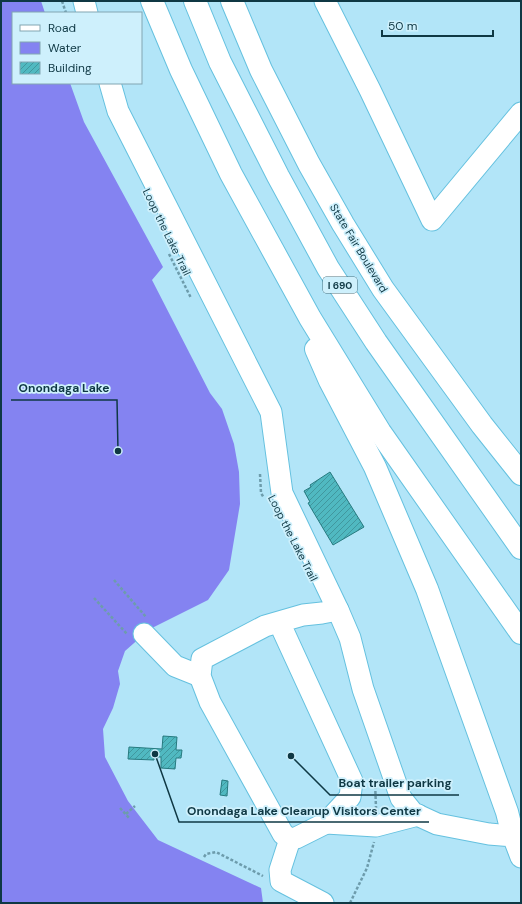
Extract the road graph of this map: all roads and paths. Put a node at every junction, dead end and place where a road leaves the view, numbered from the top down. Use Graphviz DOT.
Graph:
graph roads {
  1 [pos="62,1"];
  2 [pos="84,1"];
  3 [pos="152,1"];
  4 [pos="195,1"];
  5 [pos="232,1"];
  6 [pos="325,1"];
  7 [pos="66,12"];
  8 [pos="87,12"];
  9 [pos="110,84"];
  10 [pos="521,113"];
  11 [pos="168,252"];
  12 [pos="288,279"];
  13 [pos="193,300"];
  14 [pos="260,471"];
  15 [pos="521,474"];
  16 [pos="265,500"];
  17 [pos="521,548"];
  18 [pos="114,580"];
  19 [pos="94,598"];
  20 [pos="338,610"];
  21 [pos="279,622"];
  22 [pos="142,631"];
  23 [pos="521,633"];
  24 [pos="200,676"];
  25 [pos="375,776"];
  26 [pos="135,806"];
  27 [pos="120,808"];
  28 [pos="126,814"];
  29 [pos="418,815"];
  30 [pos="130,819"];
  31 [pos="326,823"];
  32 [pos="376,826"];
  33 [pos="517,837"];
  34 [pos="290,839"];
  35 [pos="521,857"];
  36 [pos="204,858"];
  37 [pos="281,881"];
  38 [pos="323,903"];
  39 [pos="350,903"];
  1 -- 7 [label="path"];
  2 -- 8 [label="lane"];
  3 -- 12 [label="main road"];
  4 -- 17 [label="main road, I 690"];
  5 -- 15 [label="main road, State Fair Boulevard"];
  6 -- 10 [label="lane"];
  9 -- 20 [label="lane"];
  11 -- 13 [label="path, Loop the Lake Trail"];
  12 -- 23 [label="main road"];
  12 -- 33 [label="main road"];
  14 -- 16 [label="path, Loop the Lake Trail"];
  18 -- 22 [label="path"];
  19 -- 22 [label="path"];
  20 -- 21 [label="lane"];
  20 -- 29 [label="lane"];
  21 -- 24 [label="lane"];
  21 -- 31 [label="lane"];
  22 -- 24 [label="lane"];
  24 -- 34 [label="lane"];
  25 -- 32 [label="path"];
  26 -- 28 [label="path"];
  27 -- 28 [label="path"];
  28 -- 30 [label="path"];
  29 -- 32 [label="lane"];
  29 -- 33 [label="lane"];
  31 -- 32 [label="lane"];
  31 -- 34 [label="lane"];
  32 -- 39 [label="path"];
  33 -- 35 [label="lane"];
  34 -- 37 [label="lane"];
  36 -- 37 [label="path"];
  37 -- 38 [label="lane"];
}
